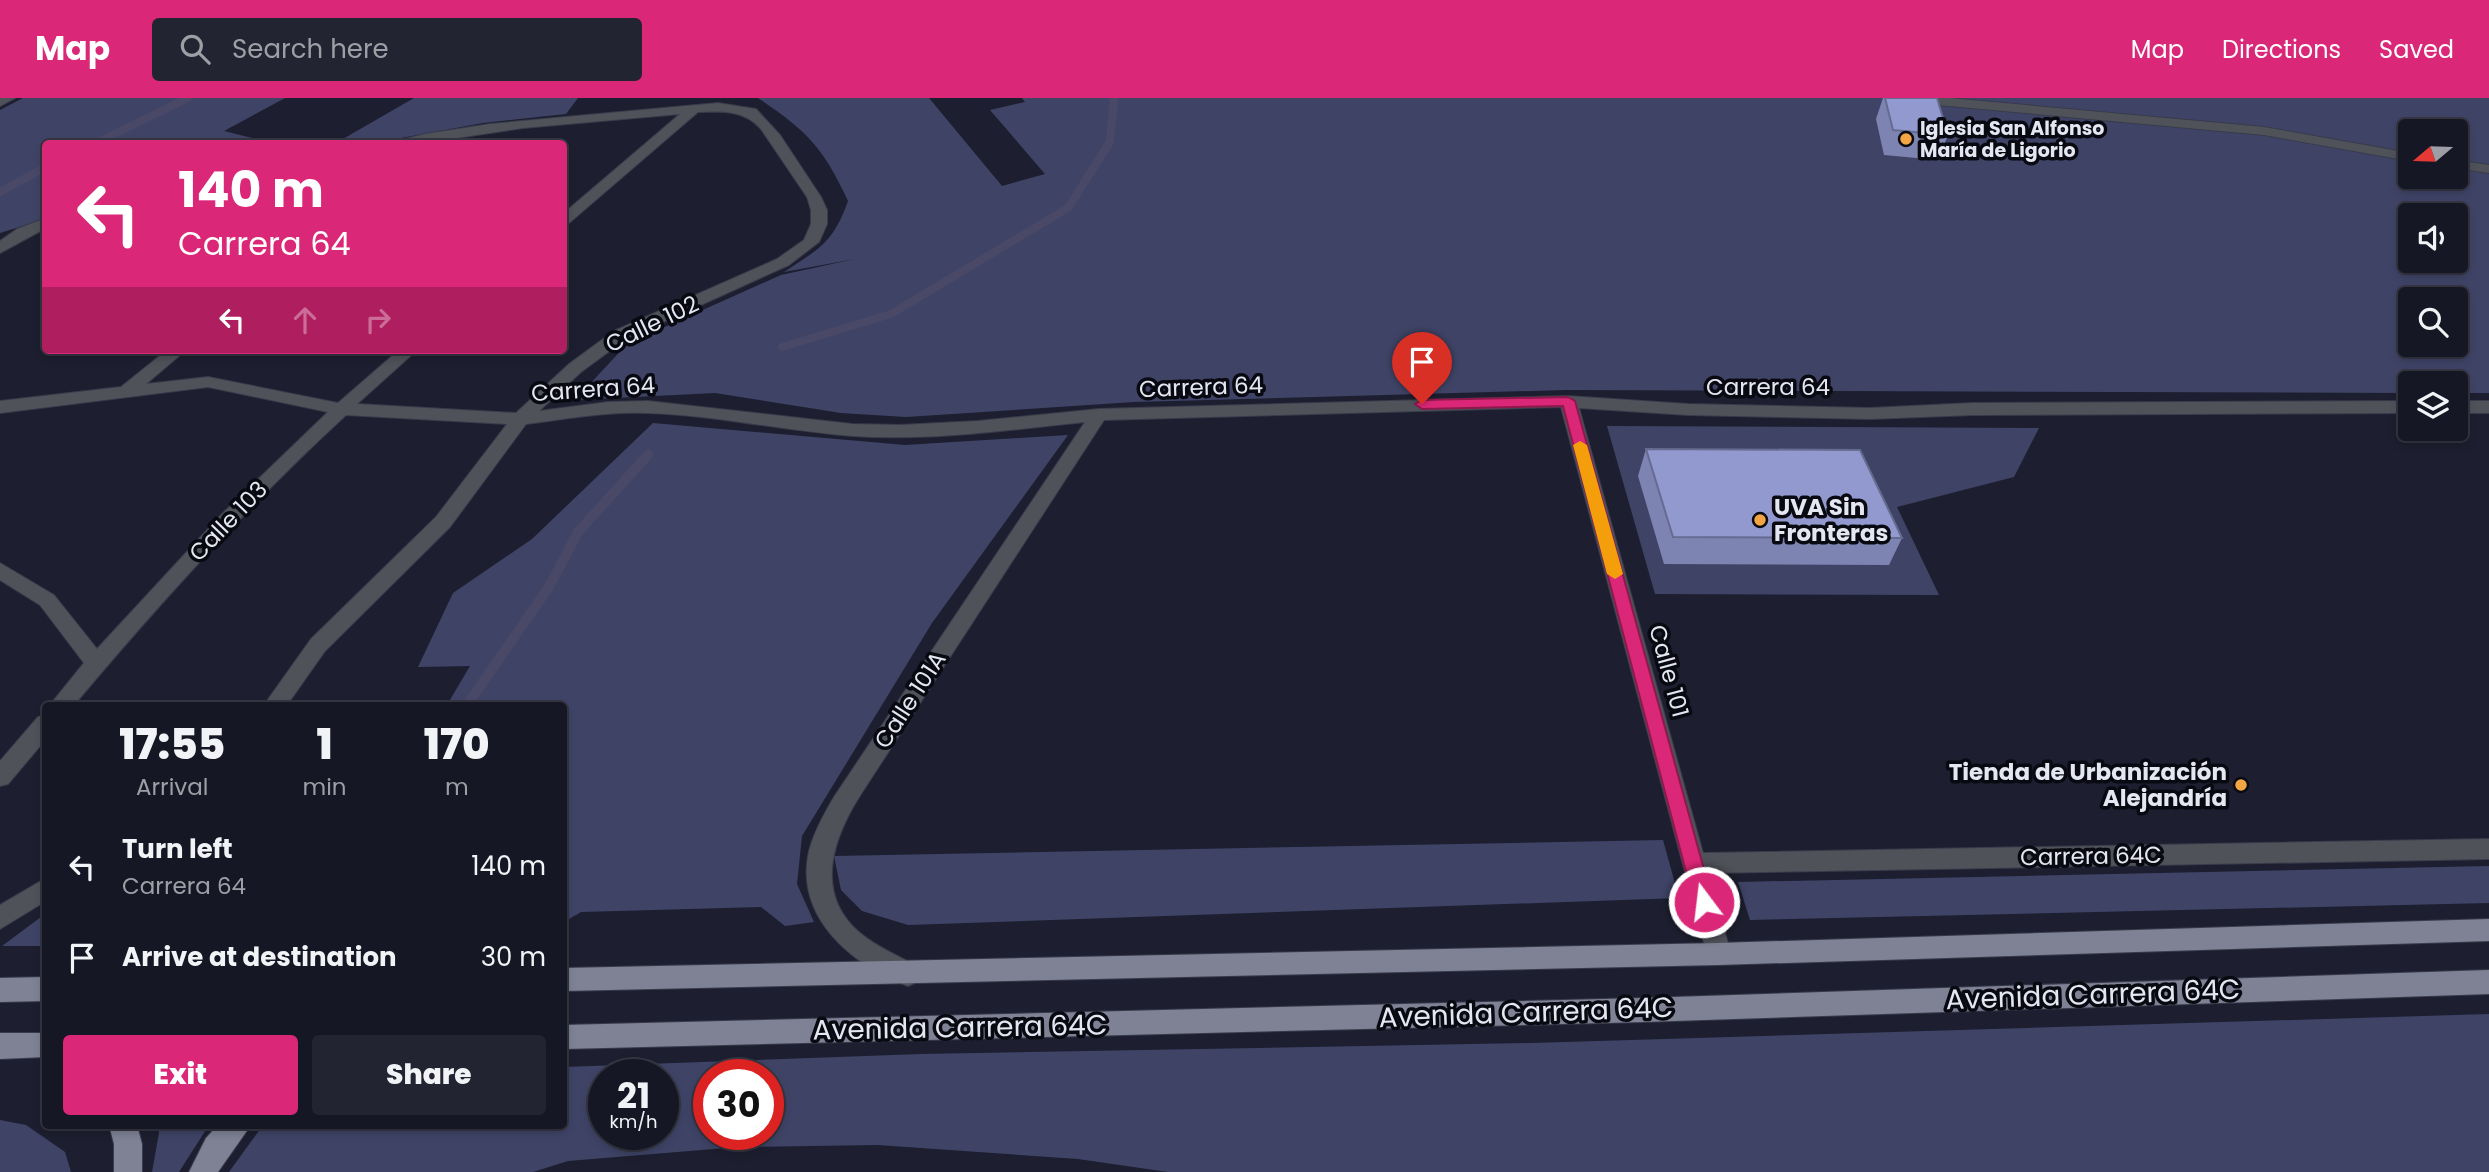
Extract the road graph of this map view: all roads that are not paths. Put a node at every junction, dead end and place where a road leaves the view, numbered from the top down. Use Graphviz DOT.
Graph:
graph roads {
  1 [pos="8,98"];
  2 [pos="1905,98"];
  3 [pos="0,102"];
  4 [pos="693,110"];
  5 [pos="449,133"];
  6 [pos="413,140"];
  7 [pos="441,140"];
  8 [pos="2398,155"];
  9 [pos="2468,166"];
  10 [pos="2489,169"];
  11 [pos="567,217"];
  12 [pos="42,224"];
  13 [pos="0,248"];
  14 [pos="173,354"];
  15 [pos="404,354"];
  16 [pos="128,390"];
  17 [pos="1568,401"];
  18 [pos="0,407"];
  19 [pos="2398,407"];
  20 [pos="2468,407"];
  21 [pos="2489,407"];
  22 [pos="339,409"];
  23 [pos="1099,415"];
  24 [pos="520,419"];
  25 [pos="0,570"];
  26 [pos="96,663"];
  27 [pos="64,702"];
  28 [pos="277,702"];
  29 [pos="42,728"];
  30 [pos="0,777"];
  31 [pos="2489,849"];
  32 [pos="1693,863"];
  33 [pos="42,891"];
  34 [pos="0,918"];
  35 [pos="2489,930"];
  36 [pos="1718,954"];
  37 [pos="908,974"];
  38 [pos="567,980"];
  39 [pos="2489,982"];
  40 [pos="42,989"];
  41 [pos="0,990"];
  42 [pos="567,1037"];
  43 [pos="42,1045"];
  44 [pos="0,1046"];
  45 [pos="124,1129"];
  46 [pos="233,1129"];
  47 [pos="128,1172"];
  48 [pos="203,1172"];
  1 -- 3 [label="street"];
  2 -- 8 [label="street"];
  4 -- 5 [label="street"];
  4 -- 11 [label="street"];
  4 -- 24 [label="street, Calle 102"];
  5 -- 6 [label="street"];
  5 -- 7 [label="street"];
  9 -- 10 [label="street"];
  12 -- 13 [label="street"];
  14 -- 16 [label="street"];
  15 -- 22 [label="street, Calle 103"];
  16 -- 18 [label="street, Carrera 64"];
  16 -- 22 [label="street, Carrera 64"];
  17 -- 19 [label="street, Carrera 64"];
  17 -- 23 [label="street, Carrera 64"];
  17 -- 32 [label="street, Calle 101"];
  20 -- 21 [label="street"];
  22 -- 24 [label="street, Carrera 64"];
  22 -- 26 [label="street, Calle 103"];
  23 -- 24 [label="street, Carrera 64"];
  23 -- 37 [label="street, Calle 101A"];
  24 -- 28 [label="street, Calle 102"];
  25 -- 26 [label="street"];
  26 -- 27 [label="street, Calle 103"];
  29 -- 30 [label="street"];
  31 -- 32 [label="street, Carrera 64C"];
  32 -- 36 [label="street, Calle 101"];
  33 -- 34 [label="street"];
  35 -- 36 [label="main road, Avenida Carrera 64C"];
  36 -- 37 [label="main road, Avenida Carrera 64C"];
  37 -- 38 [label="main road, Avenida Carrera 64C"];
  39 -- 42 [label="main road, Avenida Carrera 64C"];
  40 -- 41 [label="main road"];
  43 -- 44 [label="main road"];
  45 -- 47 [label="main road"];
  46 -- 48 [label="main road"];
}
